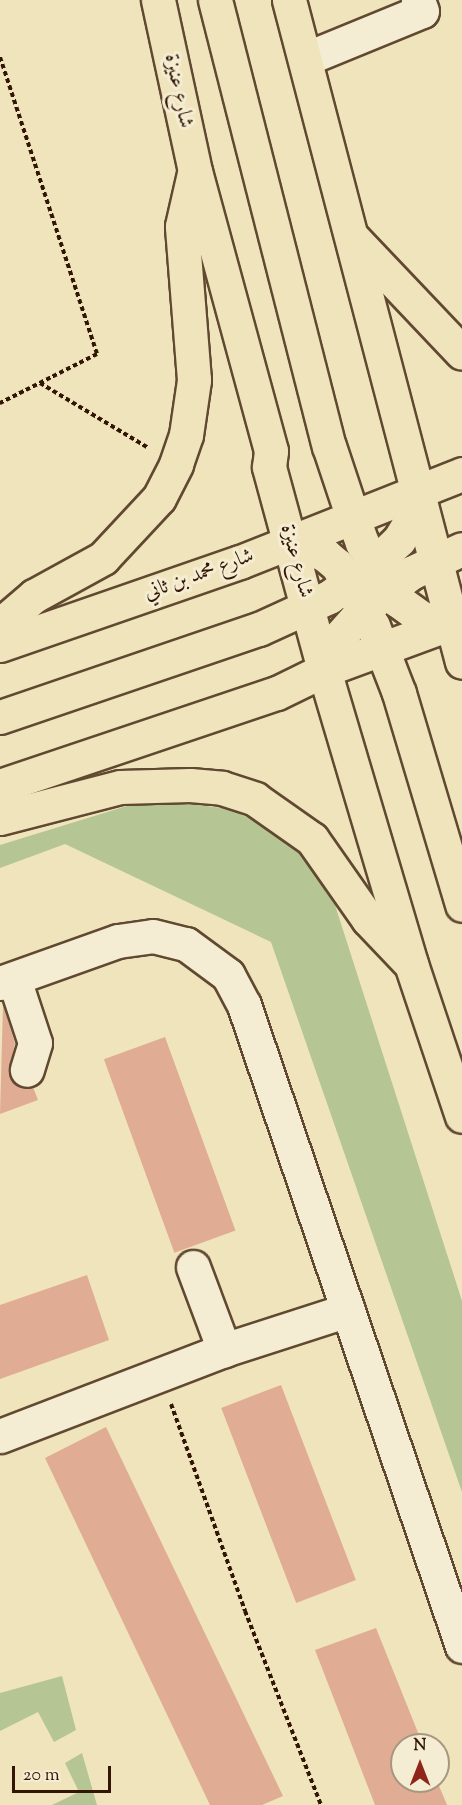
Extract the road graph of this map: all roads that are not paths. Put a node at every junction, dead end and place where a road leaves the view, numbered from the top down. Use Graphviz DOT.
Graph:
graph roads {
  1 [pos="158,0"];
  2 [pos="215,0"];
  3 [pos="290,0"];
  4 [pos="420,6"];
  5 [pos="305,59"];
  6 [pos="195,171"];
  7 [pos="353,238"];
  8 [pos="462,353"];
  9 [pos="462,474"];
  10 [pos="416,495"];
  11 [pos="353,518"];
  12 [pos="291,540"];
  13 [pos="448,555"];
  14 [pos="369,586"];
  15 [pos="308,607"];
  16 [pos="456,621"];
  17 [pos="0,626"];
  18 [pos="0,645"];
  19 [pos="382,649"];
  20 [pos="462,662"];
  21 [pos="324,670"];
  22 [pos="0,717"];
  23 [pos="0,786"];
  24 [pos="0,818"];
  25 [pos="462,905"];
  26 [pos="411,964"];
  27 [pos="7,981"];
  28 [pos="27,1070"];
  29 [pos="462,1116"];
  30 [pos="193,1267"];
  31 [pos="348,1310"];
  32 [pos="224,1350"];
  33 [pos="0,1436"];
  34 [pos="462,1646"];
  1 -- 6 [label="main road, شارع عنيزة"];
  2 -- 11 [label="main road"];
  3 -- 5 [label="main road"];
  4 -- 5 [label="lane"];
  5 -- 7 [label="main road"];
  6 -- 12 [label="main road, شارع عنيزة"];
  6 -- 17 [label="main road"];
  7 -- 8 [label="main road"];
  7 -- 10 [label="main road"];
  9 -- 10 [label="main road, شارع محمد بن ثاني"];
  10 -- 11 [label="main road, شارع محمد بن ثاني"];
  10 -- 13 [label="main road"];
  10 -- 14 [label="main road"];
  11 -- 12 [label="main road, شارع محمد بن ثاني"];
  11 -- 14 [label="main road"];
  12 -- 14 [label="main road"];
  12 -- 15 [label="main road, شارع عنيزة"];
  12 -- 18 [label="main road, شارع محمد بن ثاني"];
  13 -- 14 [label="main road"];
  13 -- 16 [label="main road"];
  14 -- 15 [label="main road"];
  14 -- 16 [label="main road"];
  14 -- 19 [label="main road"];
  14 -- 21 [label="main road"];
  15 -- 21 [label="main road, شارع عنيزة"];
  15 -- 22 [label="main road"];
  16 -- 19 [label="main road"];
  16 -- 20 [label="main road"];
  19 -- 21 [label="main road"];
  19 -- 25 [label="main road"];
  21 -- 23 [label="main road"];
  21 -- 26 [label="main road, شارع عنيزة"];
  24 -- 26 [label="main road"];
  26 -- 29 [label="main road, شارع عنيزة"];
  27 -- 28 [label="lane"];
  27 -- 31 [label="lane"];
  30 -- 32 [label="lane"];
  31 -- 32 [label="lane"];
  31 -- 34 [label="lane"];
  32 -- 33 [label="lane"];
}
